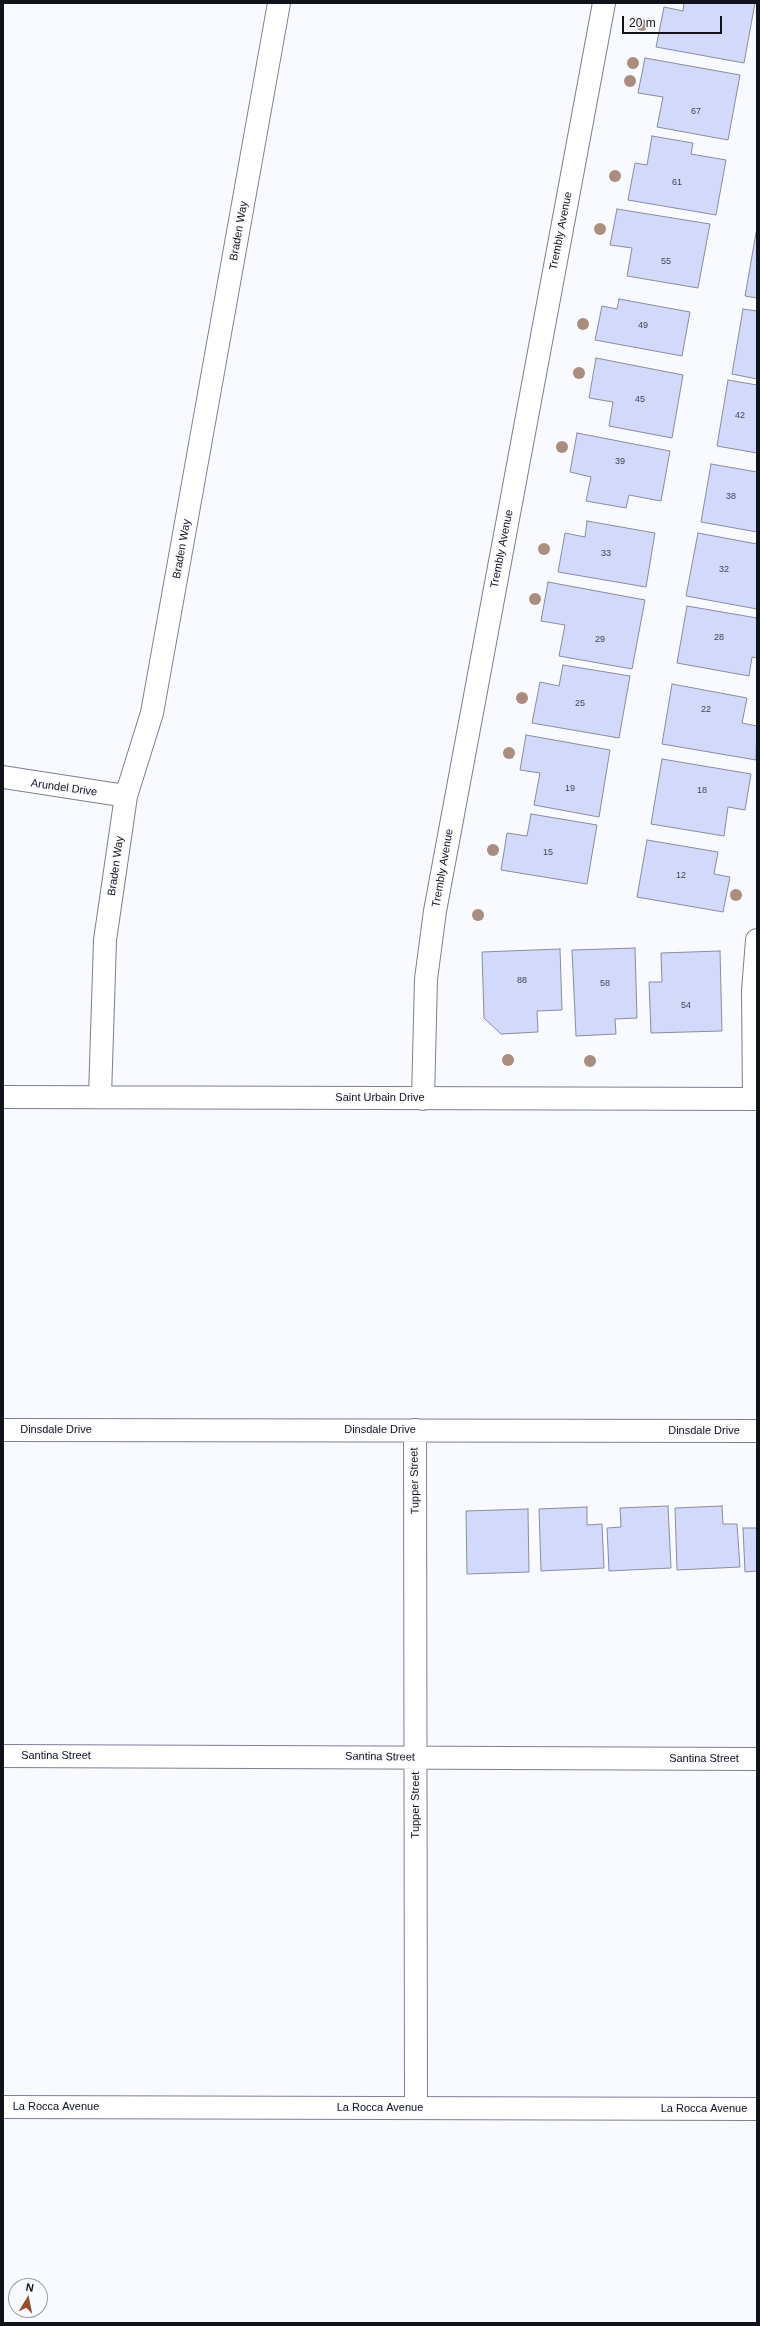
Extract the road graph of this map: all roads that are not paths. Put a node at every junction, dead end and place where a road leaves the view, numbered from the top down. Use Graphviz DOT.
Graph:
graph roads {
  1 [pos="279,3"];
  2 [pos="604,3"];
  3 [pos="3,777"];
  4 [pos="126,796"];
  5 [pos="757,940"];
  6 [pos="100,1096"];
  7 [pos="3,1097"];
  8 [pos="423,1098"];
  9 [pos="755,1099"];
  10 [pos="3,1430"];
  11 [pos="415,1430"];
  12 [pos="757,1431"];
  13 [pos="3,1756"];
  14 [pos="416,1758"];
  15 [pos="757,1759"];
  16 [pos="3,2107"];
  17 [pos="416,2108"];
  18 [pos="757,2109"];
  1 -- 4 [label="street, Braden Way"];
  2 -- 8 [label="street, Trembly Avenue"];
  3 -- 4 [label="street, Arundel Drive"];
  4 -- 6 [label="street, Braden Way"];
  5 -- 9 [label="street"];
  6 -- 7 [label="street, Saint Urbain Drive"];
  6 -- 8 [label="street, Saint Urbain Drive"];
  8 -- 9 [label="street, Saint Urbain Drive"];
  10 -- 11 [label="street, Dinsdale Drive"];
  11 -- 12 [label="street, Dinsdale Drive"];
  11 -- 14 [label="street, Tupper Street"];
  13 -- 14 [label="street, Santina Street"];
  14 -- 15 [label="street, Santina Street"];
  14 -- 17 [label="street, Tupper Street"];
  16 -- 17 [label="street, La Rocca Avenue"];
  17 -- 18 [label="street, La Rocca Avenue"];
}
